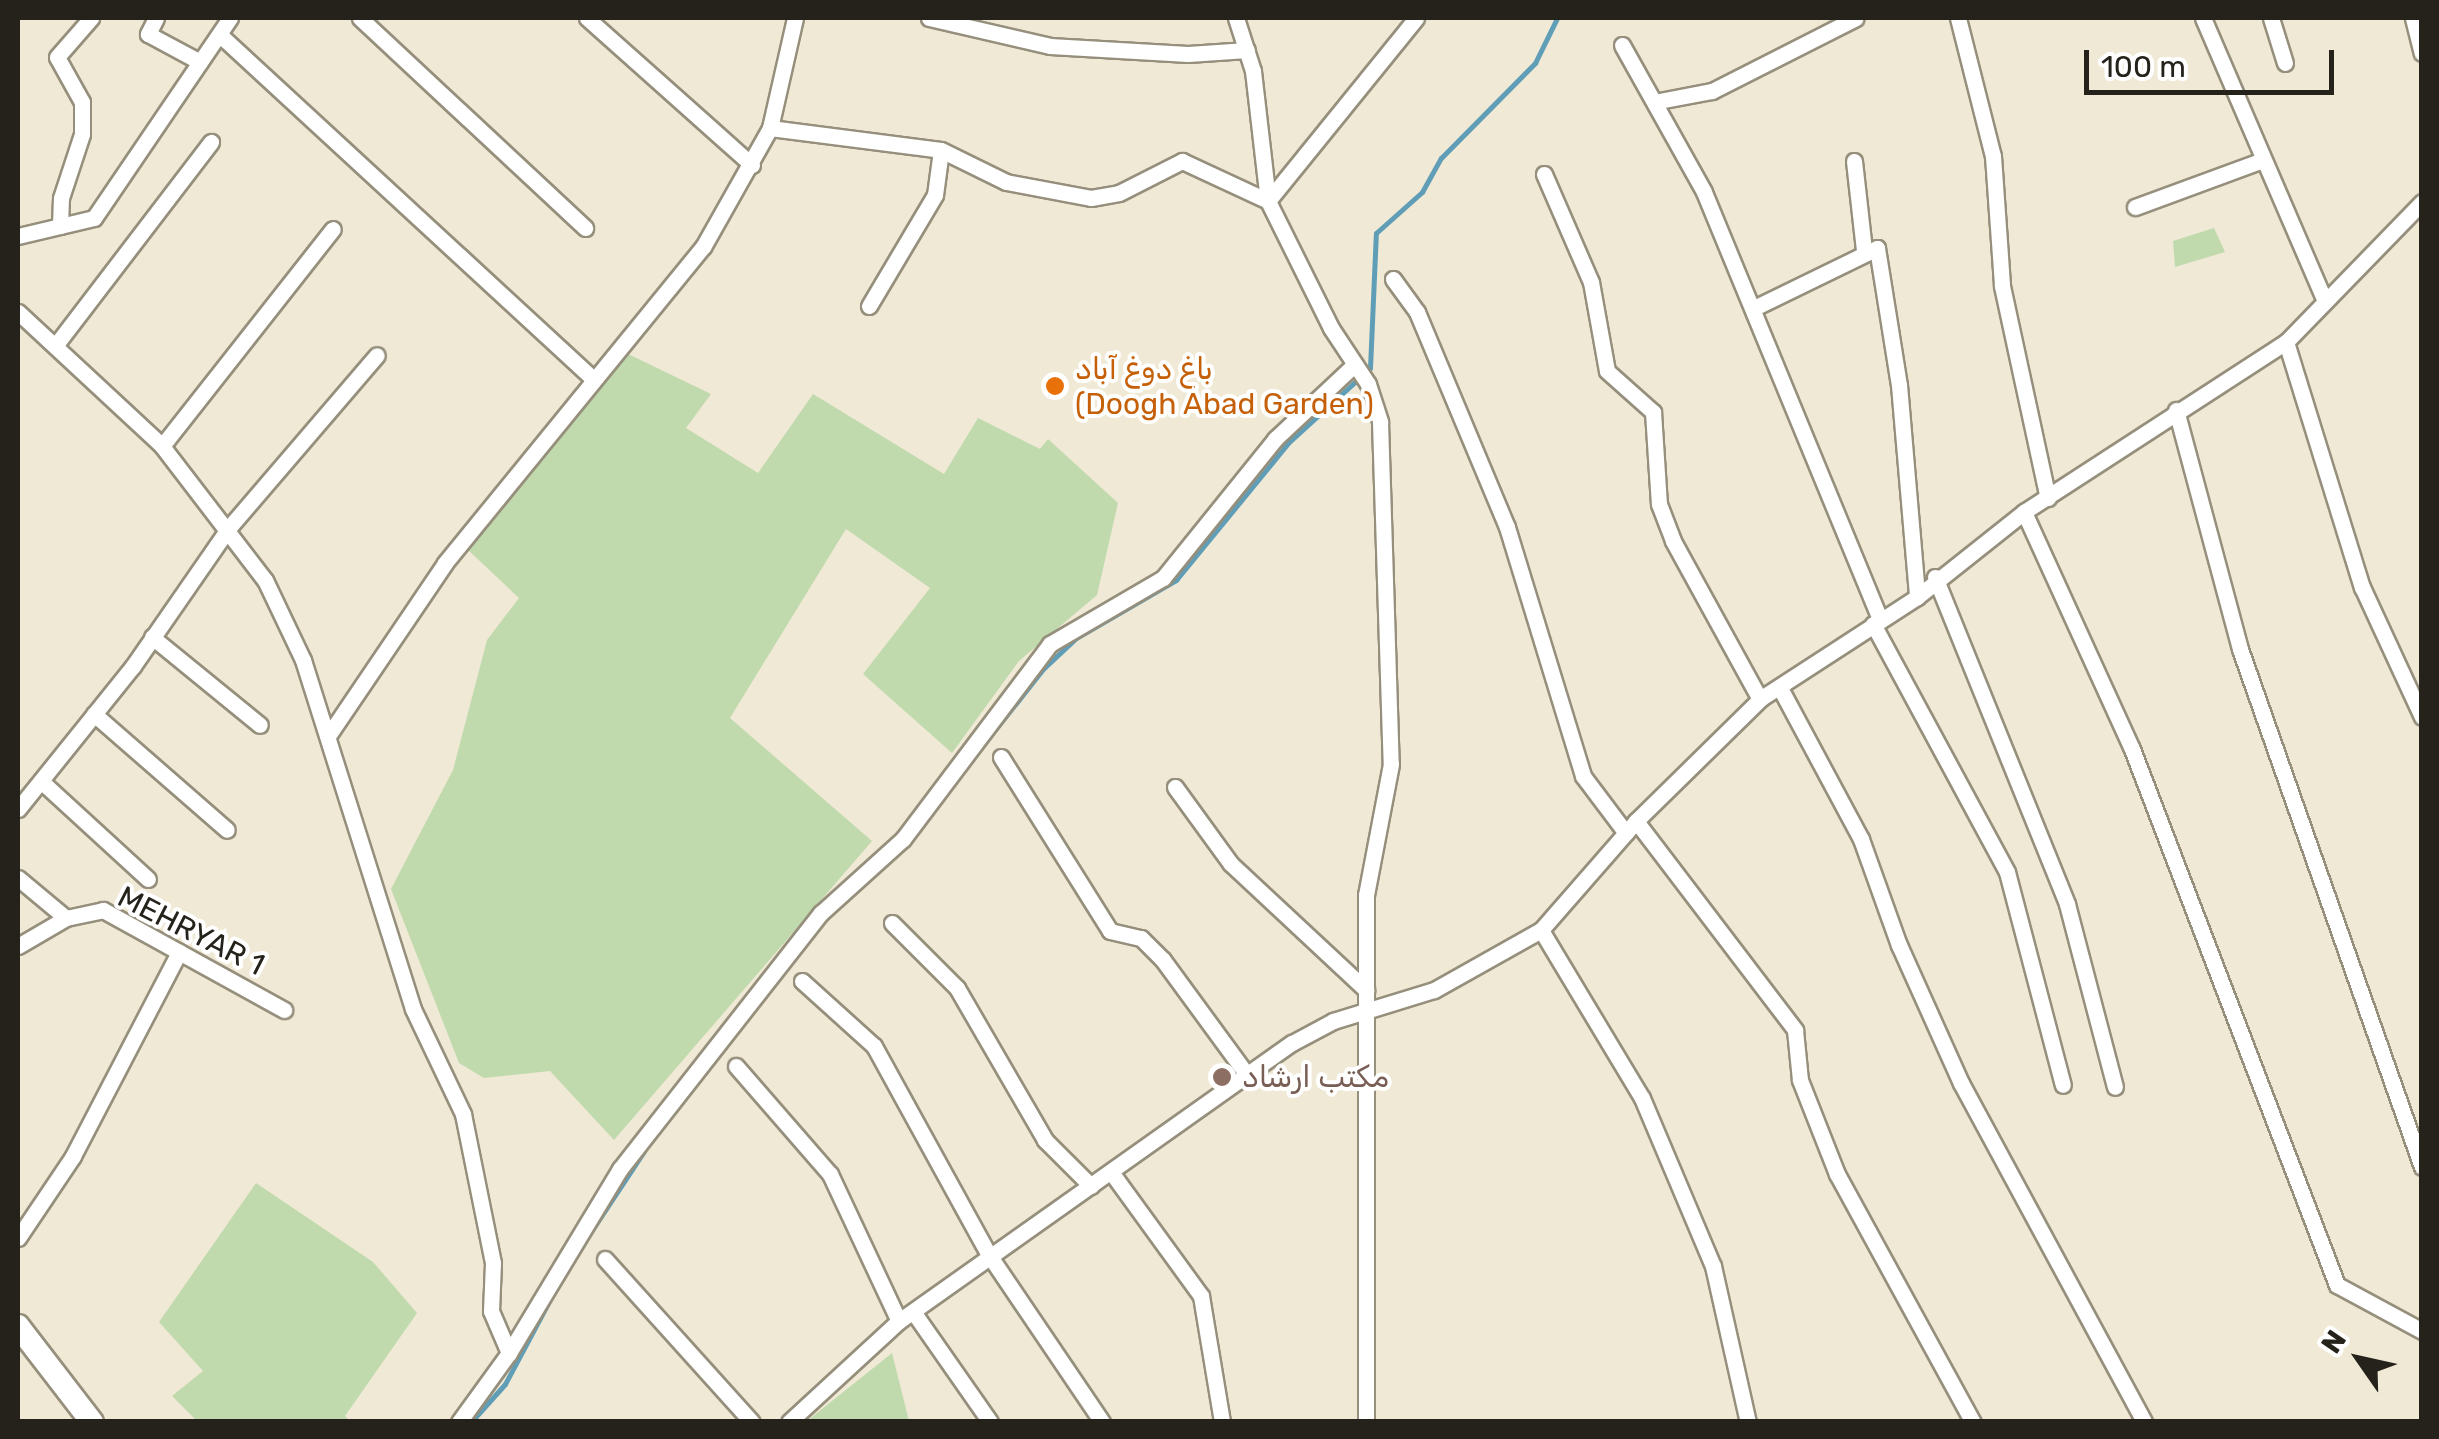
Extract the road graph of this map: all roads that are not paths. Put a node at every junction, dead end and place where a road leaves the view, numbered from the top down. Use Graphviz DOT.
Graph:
graph roads {
  1 [pos="92,18"];
  2 [pos="156,18"];
  3 [pos="230,18"];
  4 [pos="360,18"];
  5 [pos="588,18"];
  6 [pos="795,18"];
  7 [pos="928,18"];
  8 [pos="1236,18"];
  9 [pos="1416,18"];
  10 [pos="1856,18"];
  11 [pos="1958,18"];
  12 [pos="2203,18"];
  13 [pos="2271,18"];
  14 [pos="2413,18"];
  15 [pos="220,35"];
  16 [pos="1622,45"];
  17 [pos="1246,50"];
  18 [pos="2422,52"];
  19 [pos="200,62"];
  20 [pos="2285,63"];
  21 [pos="1659,101"];
  22 [pos="770,128"];
  23 [pos="212,142"];
  24 [pos="941,150"];
  25 [pos="1854,161"];
  26 [pos="2260,162"];
  27 [pos="752,165"];
  28 [pos="1544,174"];
  29 [pos="1268,201"];
  30 [pos="2418,204"];
  31 [pos="2134,206"];
  32 [pos="2422,222"];
  33 [pos="60,226"];
  34 [pos="585,228"];
  35 [pos="333,229"];
  36 [pos="18,236"];
  37 [pos="1864,250"];
  38 [pos="1392,279"];
  39 [pos="2324,301"];
  40 [pos="870,306"];
  41 [pos="1754,308"];
  42 [pos="18,312"];
  43 [pos="2286,342"];
  44 [pos="55,346"];
  45 [pos="377,355"];
  46 [pos="1360,373"];
  47 [pos="591,377"];
  48 [pos="2176,410"];
  49 [pos="162,446"];
  50 [pos="2048,498"];
  51 [pos="2024,512"];
  52 [pos="227,530"];
  53 [pos="1935,578"];
  54 [pos="1916,598"];
  55 [pos="1876,620"];
  56 [pos="152,638"];
  57 [pos="1780,688"];
  58 [pos="1760,699"];
  59 [pos="94,714"];
  60 [pos="2422,717"];
  61 [pos="260,725"];
  62 [pos="328,736"];
  63 [pos="1001,757"];
  64 [pos="40,781"];
  65 [pos="1175,787"];
  66 [pos="18,809"];
  67 [pos="1631,827"];
  68 [pos="228,830"];
  69 [pos="18,878"];
  70 [pos="148,879"];
  71 [pos="66,918"];
  72 [pos="892,924"];
  73 [pos="1540,930"];
  74 [pos="18,946"];
  75 [pos="179,952"];
  76 [pos="802,980"];
  77 [pos="1366,990"];
  78 [pos="1368,1009"];
  79 [pos="284,1010"];
  80 [pos="736,1066"];
  81 [pos="1248,1076"];
  82 [pos="2063,1086"];
  83 [pos="2115,1087"];
  84 [pos="2422,1166"];
  85 [pos="1111,1172"];
  86 [pos="1092,1186"];
  87 [pos="18,1238"];
  88 [pos="989,1255"];
  89 [pos="605,1259"];
  90 [pos="906,1317"];
  91 [pos="18,1326"];
  92 [pos="2422,1331"];
  93 [pos="510,1352"];
  94 [pos="92,1422"];
  95 [pos="459,1422"];
  96 [pos="752,1422"];
  97 [pos="789,1422"];
  98 [pos="990,1422"];
  99 [pos="1102,1422"];
  100 [pos="1222,1422"];
  101 [pos="1366,1422"];
  102 [pos="1748,1422"];
  103 [pos="1973,1422"];
  104 [pos="2144,1422"];
  1 -- 33 [label="street"];
  2 -- 19 [label="street"];
  3 -- 15 [label="street"];
  4 -- 34 [label="street"];
  5 -- 27 [label="street"];
  6 -- 22 [label="street"];
  7 -- 17 [label="street"];
  8 -- 17 [label="street"];
  9 -- 29 [label="street"];
  10 -- 21 [label="street"];
  11 -- 50 [label="street"];
  12 -- 26 [label="street"];
  13 -- 20 [label="street"];
  14 -- 18 [label="street"];
  15 -- 19 [label="street"];
  15 -- 47 [label="street"];
  16 -- 21 [label="street"];
  17 -- 29 [label="street"];
  19 -- 33 [label="street"];
  21 -- 41 [label="street"];
  22 -- 24 [label="street"];
  22 -- 27 [label="street"];
  23 -- 44 [label="street"];
  24 -- 29 [label="street"];
  24 -- 40 [label="street"];
  25 -- 37 [label="street"];
  26 -- 31 [label="street"];
  26 -- 39 [label="street"];
  27 -- 47 [label="street"];
  28 -- 58 [label="street"];
  29 -- 46 [label="street"];
  30 -- 32 [label="street"];
  30 -- 39 [label="street"];
  33 -- 36 [label="street"];
  35 -- 49 [label="street"];
  37 -- 41 [label="street"];
  37 -- 54 [label="street"];
  38 -- 67 [label="street"];
  39 -- 43 [label="street"];
  41 -- 55 [label="street"];
  42 -- 44 [label="street"];
  43 -- 48 [label="street"];
  43 -- 60 [label="street"];
  44 -- 49 [label="street"];
  45 -- 52 [label="street"];
  46 -- 77 [label="street"];
  46 -- 93 [label="street"];
  47 -- 62 [label="street"];
  48 -- 50 [label="street"];
  48 -- 84 [label="street"];
  49 -- 52 [label="street"];
  50 -- 51 [label="street"];
  51 -- 53 [label="street"];
  51 -- 92 [label="street"];
  52 -- 56 [label="street"];
  52 -- 62 [label="street"];
  53 -- 54 [label="street"];
  53 -- 83 [label="street"];
  54 -- 55 [label="street"];
  55 -- 57 [label="street"];
  55 -- 82 [label="street"];
  56 -- 59 [label="street"];
  56 -- 61 [label="street"];
  57 -- 58 [label="street"];
  57 -- 104 [label="street"];
  58 -- 67 [label="street"];
  59 -- 64 [label="street"];
  59 -- 68 [label="street"];
  62 -- 93 [label="street"];
  63 -- 81 [label="street"];
  64 -- 66 [label="street"];
  64 -- 70 [label="street"];
  65 -- 77 [label="street"];
  67 -- 73 [label="street"];
  67 -- 103 [label="street"];
  69 -- 71 [label="street"];
  71 -- 74 [label="street, MEHRYAR 1"];
  71 -- 75 [label="street, MEHRYAR 1"];
  72 -- 86 [label="street"];
  73 -- 78 [label="street"];
  73 -- 102 [label="street"];
  75 -- 79 [label="street, MEHRYAR 1"];
  75 -- 87 [label="street"];
  76 -- 88 [label="street"];
  77 -- 78 [label="street"];
  78 -- 81 [label="street"];
  78 -- 101 [label="street"];
  80 -- 90 [label="street"];
  81 -- 85 [label="street"];
  85 -- 86 [label="street"];
  85 -- 100 [label="street"];
  86 -- 88 [label="street"];
  88 -- 90 [label="street"];
  88 -- 99 [label="street"];
  89 -- 96 [label="street"];
  90 -- 97 [label="street"];
  90 -- 98 [label="street"];
  91 -- 94 [label="street"];
  93 -- 95 [label="street"];
}
